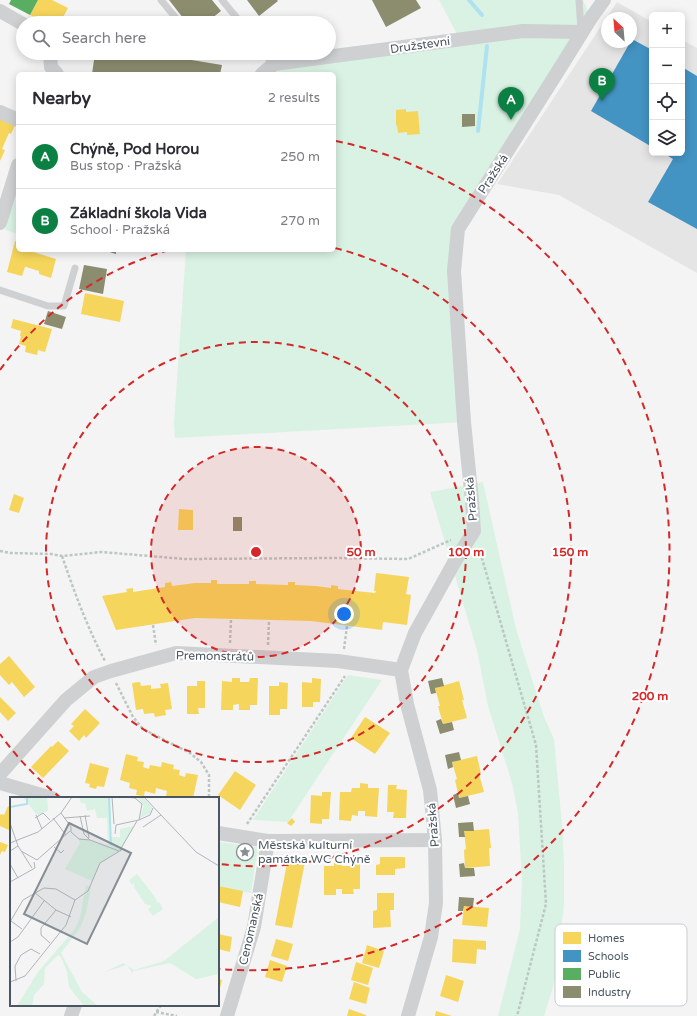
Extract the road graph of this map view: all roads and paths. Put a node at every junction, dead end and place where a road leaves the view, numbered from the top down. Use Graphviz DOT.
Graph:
graph roads {
  1 [pos="161,0"];
  2 [pos="222,0"];
  3 [pos="579,0"];
  4 [pos="604,0"];
  5 [pos="0,11"];
  6 [pos="174,16"];
  7 [pos="235,16"];
  8 [pos="16,20"];
  9 [pos="582,32"];
  10 [pos="336,56"];
  11 [pos="270,60"];
  12 [pos="304,60"];
  13 [pos="274,64"];
  14 [pos="264,72"];
  15 [pos="0,112"];
  16 [pos="16,119"];
  17 [pos="16,171"];
  18 [pos="0,223"];
  19 [pos="75,268"];
  20 [pos="0,290"];
  21 [pos="474,531"];
  22 [pos="452,540"];
  23 [pos="0,551"];
  24 [pos="62,556"];
  25 [pos="231,620"];
  26 [pos="268,620"];
  27 [pos="153,625"];
  28 [pos="347,626"];
  29 [pos="229,656"];
  30 [pos="268,657"];
  31 [pos="159,658"];
  32 [pos="348,662"];
  33 [pos="401,670"];
  34 [pos="110,671"];
  35 [pos="0,774"];
  36 [pos="0,783"];
  37 [pos="49,797"];
  38 [pos="209,797"];
  39 [pos="219,833"];
  40 [pos="240,836"];
  41 [pos="435,840"];
  42 [pos="268,841"];
  43 [pos="75,1006"];
  44 [pos="160,1006"];
  45 [pos="156,1012"];
  46 [pos="71,1016"];
  47 [pos="154,1016"];
  48 [pos="177,1016"];
  49 [pos="227,1016"];
  50 [pos="408,1016"];
  51 [pos="517,1016"];
  1 -- 6 [label="lane"];
  2 -- 7 [label="lane"];
  3 -- 9 [label="lane"];
  4 -- 9 [label="street, Pražská"];
  5 -- 8 [label="street"];
  9 -- 10 [label="street, Družstevní"];
  9 -- 21 [label="street, Pražská"];
  11 -- 13 [label="lane"];
  12 -- 13 [label="street, Družstevní"];
  13 -- 14 [label="street"];
  15 -- 16 [label="street"];
  17 -- 18 [label="street"];
  19 -- 20 [label="lane"];
  21 -- 33 [label="street, Pražská"];
  21 -- 51 [label="path"];
  22 -- 24 [label="path"];
  23 -- 24 [label="path"];
  24 -- 34 [label="path"];
  25 -- 29 [label="path"];
  26 -- 30 [label="path"];
  27 -- 31 [label="path"];
  28 -- 32 [label="path"];
  29 -- 30 [label="street, Premonstrátů"];
  29 -- 31 [label="street, Premonstrátů"];
  30 -- 32 [label="street, Premonstrátů"];
  31 -- 34 [label="street, Premonstrátů"];
  32 -- 33 [label="street, Premonstrátů"];
  32 -- 40 [label="path"];
  33 -- 41 [label="street, Pražská"];
  34 -- 35 [label="street, Premonstrátů"];
  34 -- 38 [label="path"];
  36 -- 37 [label="street"];
  39 -- 40 [label="street"];
  40 -- 42 [label="street"];
  41 -- 42 [label="street"];
  41 -- 50 [label="street, Pražská"];
  42 -- 49 [label="street, Cenomanská"];
  43 -- 46 [label="street"];
  44 -- 45 [label="path"];
  45 -- 47 [label="path"];
  45 -- 48 [label="path"];
}
